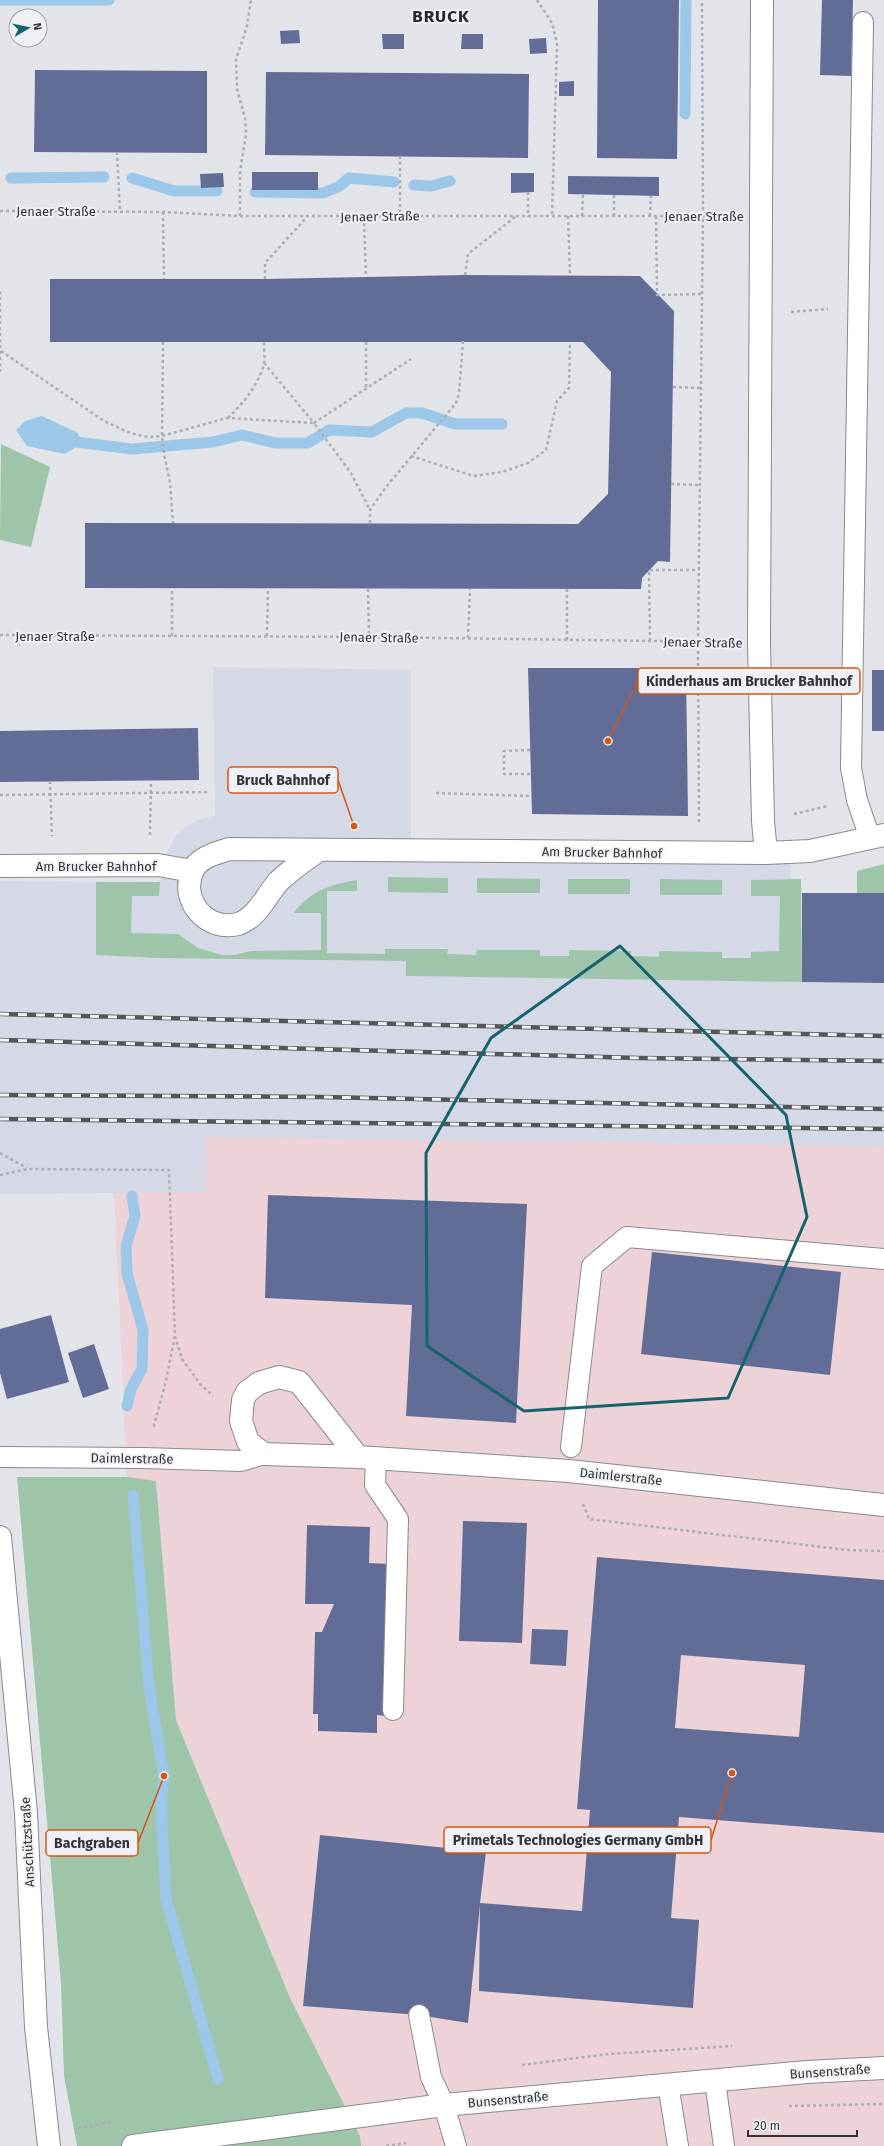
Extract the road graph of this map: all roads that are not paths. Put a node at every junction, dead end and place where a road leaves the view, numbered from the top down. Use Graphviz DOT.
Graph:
graph roads {
  1 [pos="762,0"];
  2 [pos="863,22"];
  3 [pos="877,836"];
  4 [pos="319,850"];
  5 [pos="766,853"];
  6 [pos="0,866"];
  7 [pos="192,872"];
  8 [pos="884,1259"];
  9 [pos="571,1447"];
  10 [pos="264,1454"];
  11 [pos="0,1457"];
  12 [pos="367,1458"];
  13 [pos="884,1504"];
  14 [pos="0,1537"];
  15 [pos="393,1710"];
  16 [pos="420,2015"];
  17 [pos="884,2068"];
  18 [pos="715,2081"];
  19 [pos="668,2084"];
  20 [pos="444,2105"];
  21 [pos="49,2146"];
  22 [pos="133,2146"];
  23 [pos="456,2146"];
  24 [pos="678,2146"];
  25 [pos="724,2146"];
  1 -- 5 [label="street, Jenaer Straße"];
  2 -- 3 [label="lane"];
  3 -- 5 [label="street, Am Brucker Bahnhof"];
  4 -- 5 [label="street, Am Brucker Bahnhof"];
  4 -- 7 [label="street, Am Brucker Bahnhof"];
  4 -- 7 [label="street"];
  6 -- 7 [label="street, Am Brucker Bahnhof"];
  8 -- 9 [label="lane"];
  10 -- 11 [label="lane, Daimlerstraße"];
  10 -- 12 [label="street, Daimlerstraße"];
  10 -- 12 [label="street"];
  12 -- 13 [label="street, Daimlerstraße"];
  12 -- 15 [label="lane"];
  14 -- 21 [label="street, Anschützstraße"];
  16 -- 20 [label="lane"];
  17 -- 18 [label="street, Bunsenstraße"];
  18 -- 19 [label="street, Bunsenstraße"];
  18 -- 25 [label="lane"];
  19 -- 20 [label="street, Bunsenstraße"];
  19 -- 24 [label="lane"];
  20 -- 22 [label="street, Bunsenstraße"];
  20 -- 23 [label="lane"];
}
